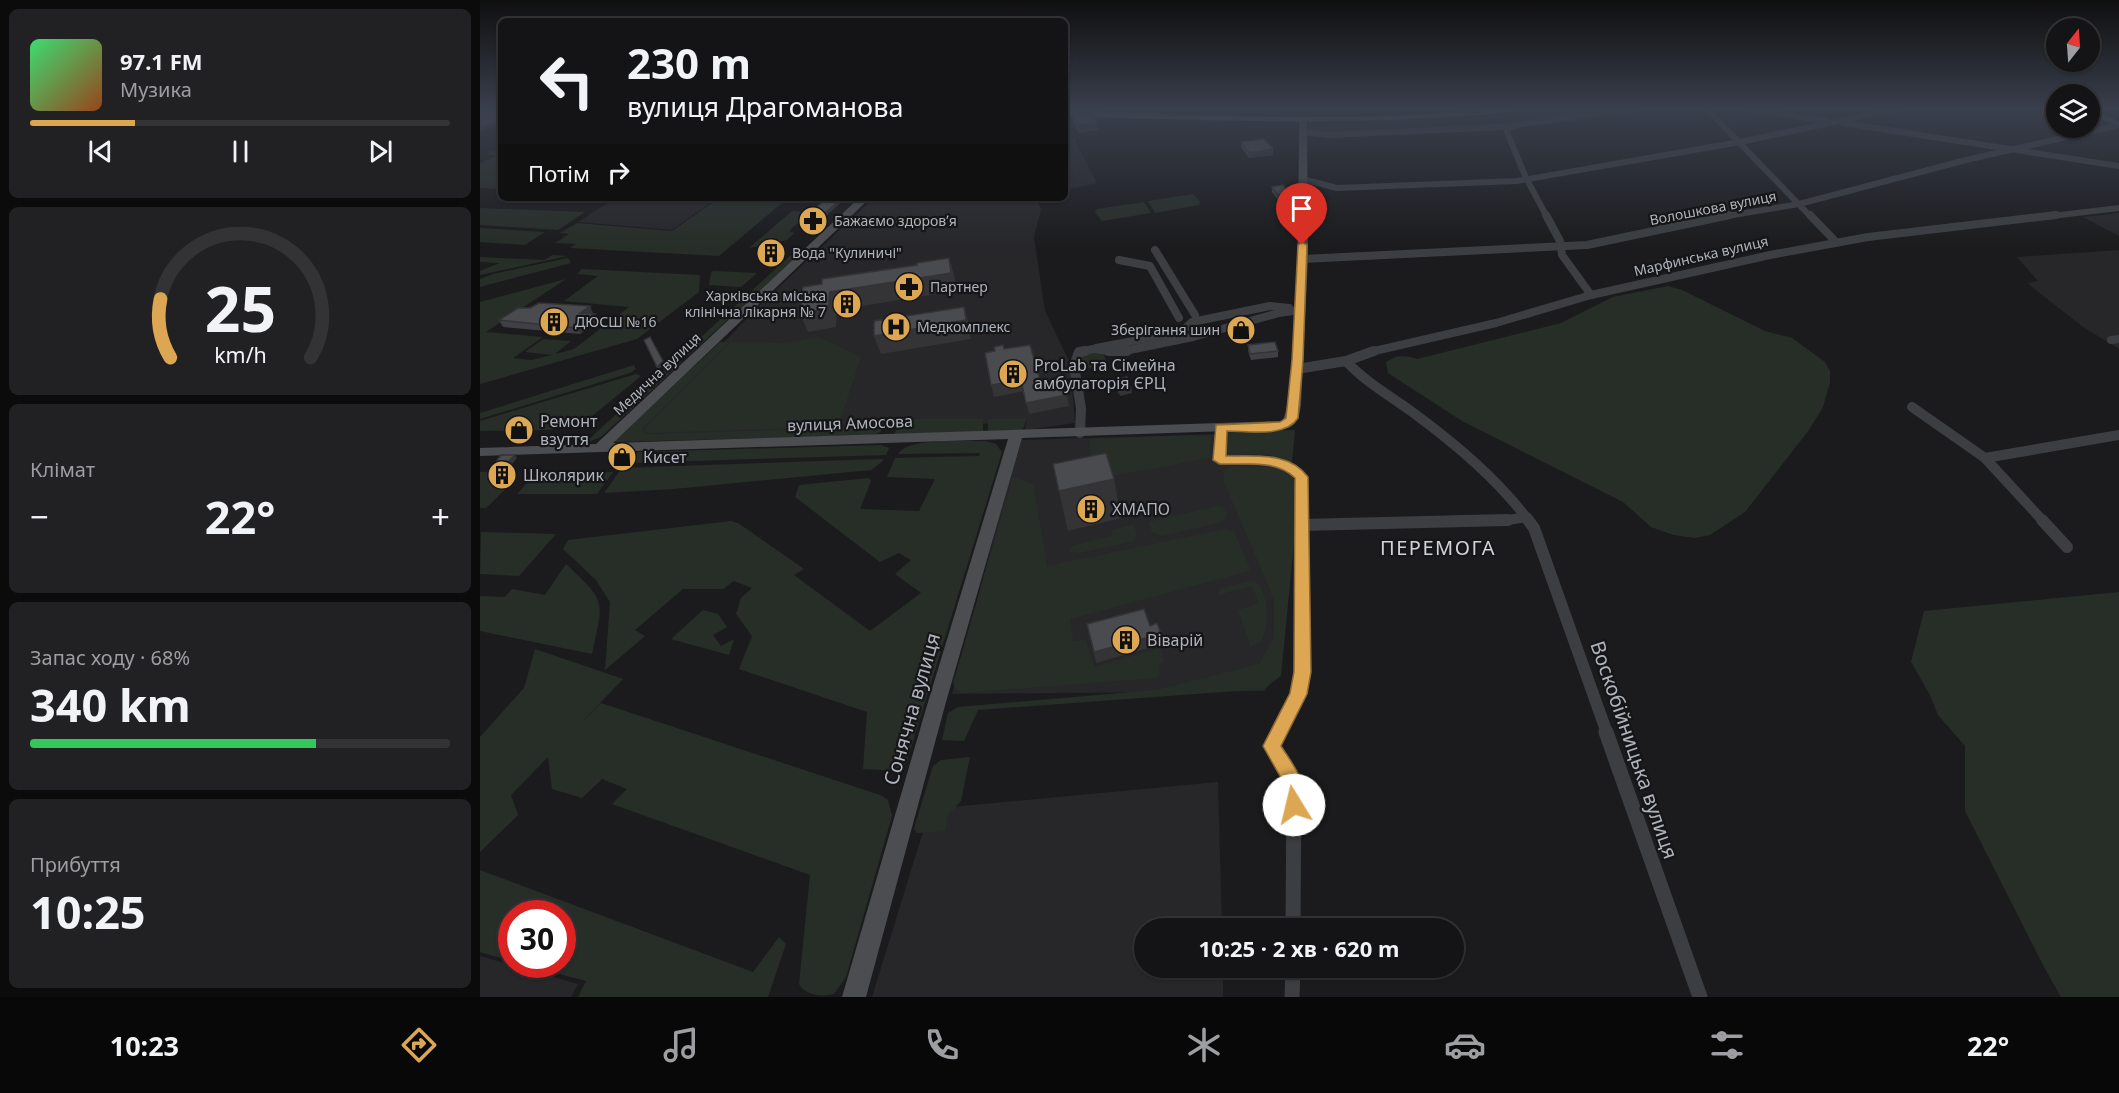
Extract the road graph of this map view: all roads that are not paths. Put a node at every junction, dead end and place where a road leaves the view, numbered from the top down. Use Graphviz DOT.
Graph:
graph roads {
  1 [pos="1302,155"];
  2 [pos="1516,155"];
  3 [pos="1666,155"];
  4 [pos="1752,155"];
  5 [pos="1993,155"];
  6 [pos="2045,155"];
  7 [pos="2119,166"];
  8 [pos="1526,178"];
  9 [pos="1302,179"];
  10 [pos="862,201"];
  11 [pos="1799,204"];
  12 [pos="2119,208"];
  13 [pos="1836,242"];
  14 [pos="1559,247"];
  15 [pos="1155,250"];
  16 [pos="1303,259"];
  17 [pos="1119,260"];
  18 [pos="1591,295"];
  19 [pos="1298,310"];
  20 [pos="1194,315"];
  21 [pos="1179,318"];
  22 [pos="1093,349"];
  23 [pos="1346,361"];
  24 [pos="1297,369"];
  25 [pos="1912,407"];
  26 [pos="1221,428"];
  27 [pos="1080,433"];
  28 [pos="1016,435"];
  29 [pos="2119,435"];
  30 [pos="600,448"];
  31 [pos="480,452"];
  32 [pos="1985,458"];
  33 [pos="1527,517"];
  34 [pos="1301,525"];
  35 [pos="2067,547"];
  36 [pos="1293,918"];
  37 [pos="1293,978"];
  38 [pos="854,997"];
  39 [pos="1293,997"];
  40 [pos="1700,997"];
  1 -- 9 [label="street"];
  2 -- 8 [label="street"];
  3 -- 8 [label="street"];
  4 -- 11 [label="street"];
  5 -- 11 [label="street, Волошкова вулиця"];
  6 -- 7 [label="street"];
  8 -- 9 [label="street"];
  8 -- 14 [label="street"];
  9 -- 16 [label="street"];
  10 -- 30 [label="street, Медична вулиця"];
  11 -- 13 [label="street"];
  11 -- 14 [label="street, Волошкова вулиця"];
  12 -- 13 [label="street, Марфинська вулиця"];
  13 -- 18 [label="street, Марфинська вулиця"];
  14 -- 16 [label="street, Волошкова вулиця"];
  14 -- 18 [label="street"];
  15 -- 20 [label="street"];
  16 -- 19 [label="street"];
  17 -- 21 [label="street"];
  18 -- 23 [label="street, Марфинська вулиця"];
  19 -- 22 [label="street"];
  19 -- 22 [label="street"];
  19 -- 24 [label="street"];
  22 -- 27 [label="street"];
  23 -- 24 [label="street, Марфинська вулиця"];
  23 -- 33 [label="street, Воскобійницька вулиця"];
  24 -- 26 [label="street, вулиця Амосова"];
  25 -- 32 [label="street"];
  26 -- 27 [label="street, вулиця Амосова"];
  26 -- 34 [label="street"];
  27 -- 28 [label="street, вулиця Амосова"];
  28 -- 30 [label="street, вулиця Амосова"];
  28 -- 38 [label="street, Сонячна вулиця"];
  29 -- 32 [label="street"];
  30 -- 31 [label="street, вулиця Амосова"];
  32 -- 35 [label="street"];
  33 -- 34 [label="street"];
  33 -- 40 [label="street, Воскобійницька вулиця"];
  34 -- 36 [label="street"];
  37 -- 39 [label="street"];
}
